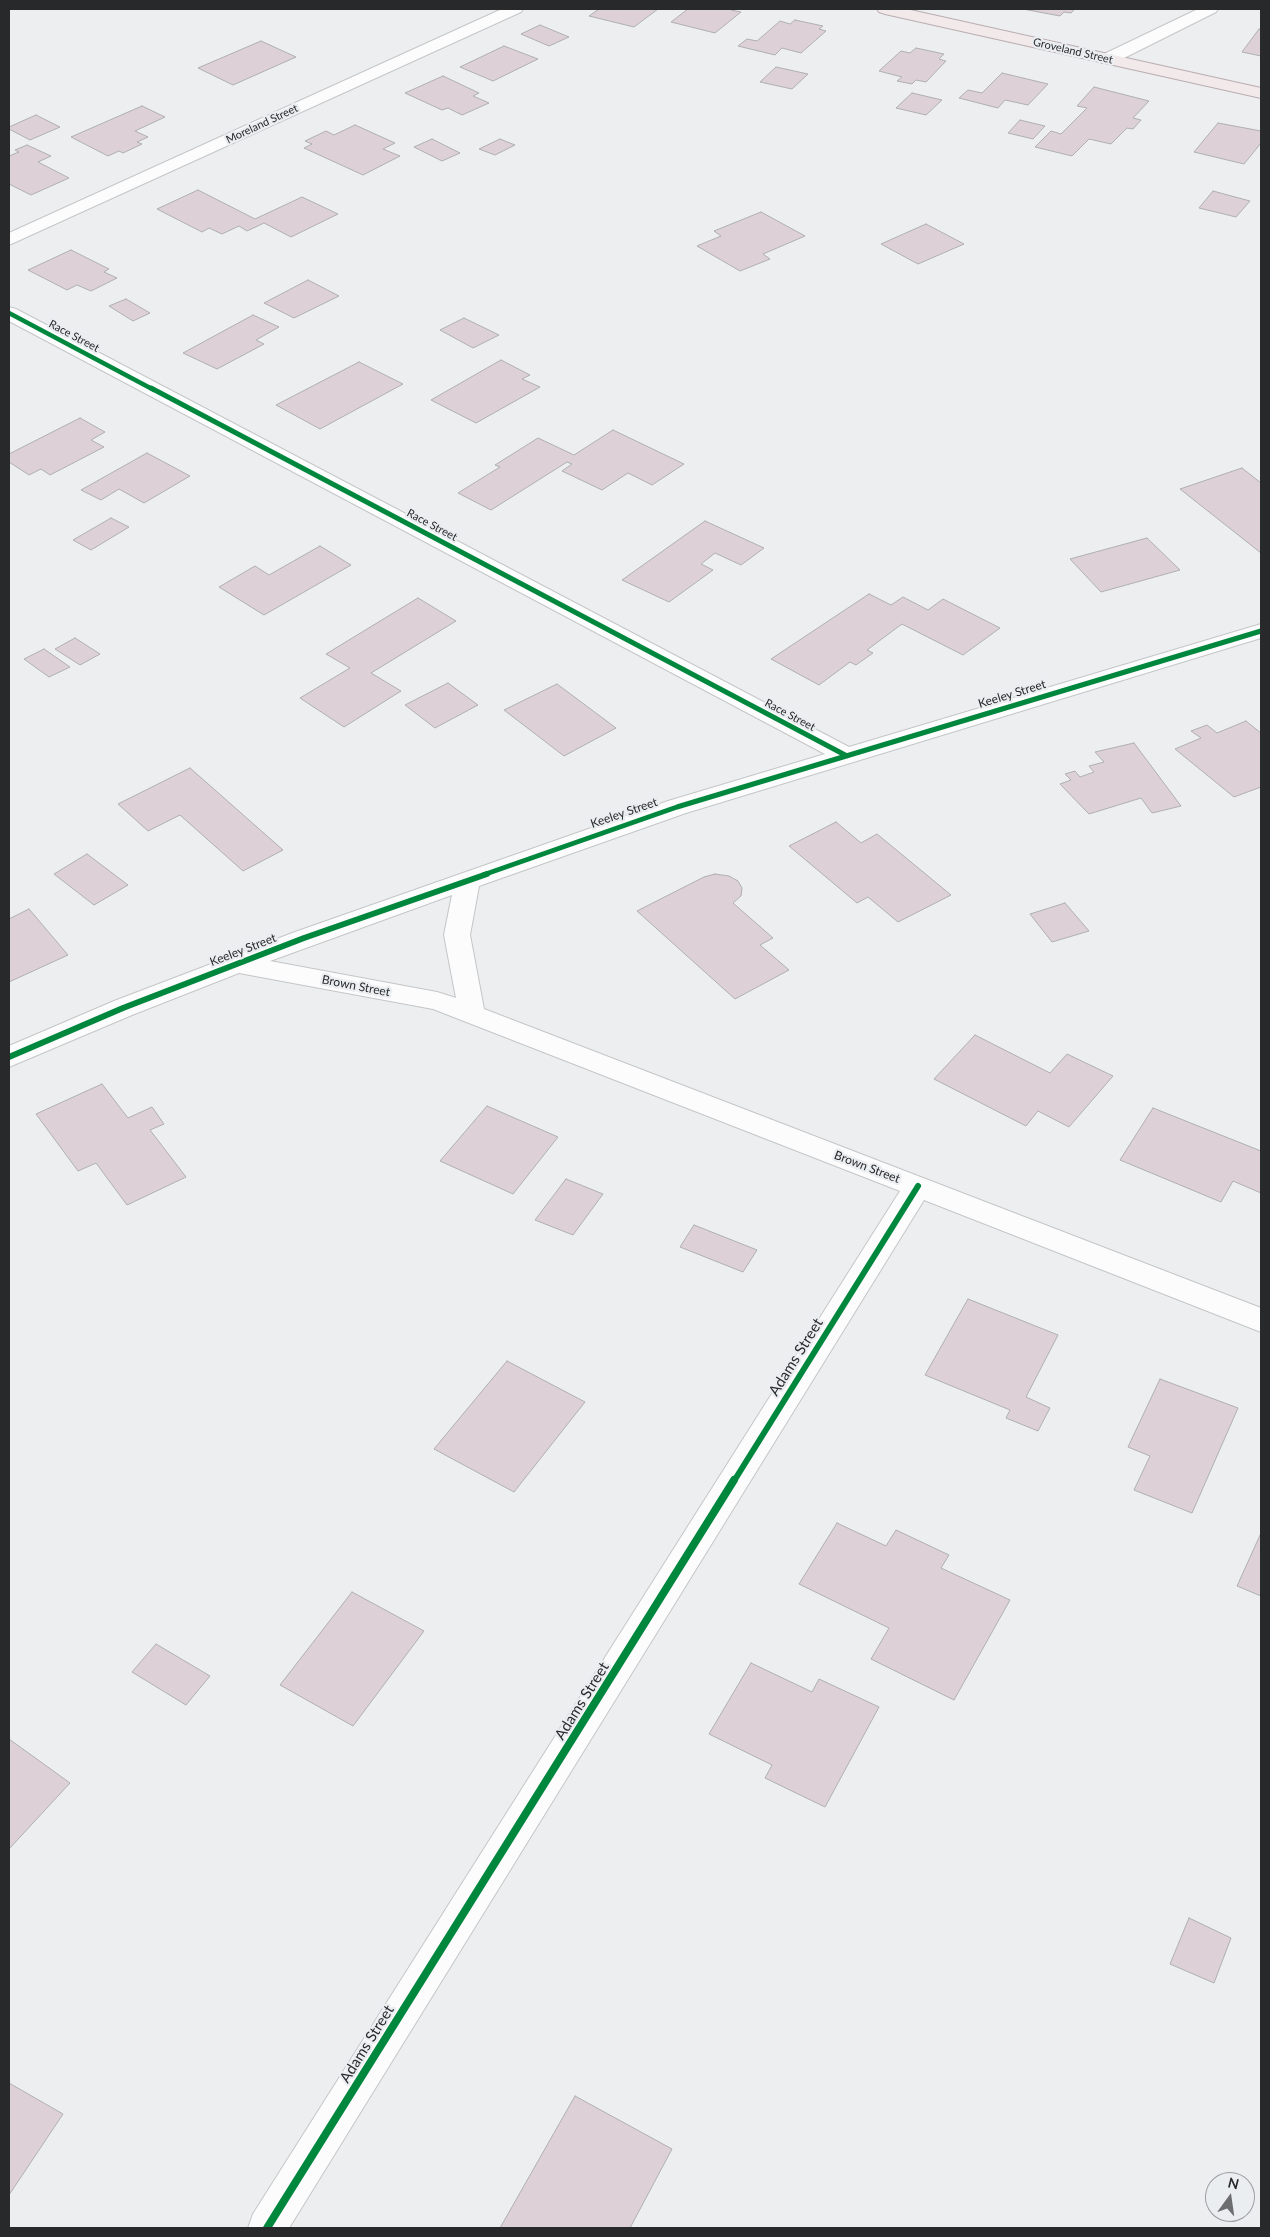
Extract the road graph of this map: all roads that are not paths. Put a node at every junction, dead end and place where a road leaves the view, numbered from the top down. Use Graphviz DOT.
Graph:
graph roads {
  1 [pos="515,9"];
  2 [pos="885,9"];
  3 [pos="1210,9"];
  4 [pos="1108,59"];
  5 [pos="1261,93"];
  6 [pos="9,240"];
  7 [pos="9,313"];
  8 [pos="1261,631"];
  9 [pos="847,756"];
  10 [pos="467,881"];
  11 [pos="238,964"];
  12 [pos="472,1014"];
  13 [pos="9,1057"];
  14 [pos="918,1186"];
  15 [pos="1261,1320"];
  16 [pos="267,2228"];
  1 -- 6 [label="street, Moreland Street"];
  2 -- 4 [label="main road, Groveland Street"];
  3 -- 4 [label="street"];
  4 -- 5 [label="main road, Groveland Street"];
  7 -- 9 [label="street, Race Street"];
  8 -- 9 [label="street, Keeley Street"];
  9 -- 10 [label="street, Keeley Street"];
  10 -- 11 [label="street, Keeley Street"];
  10 -- 12 [label="street"];
  11 -- 12 [label="street, Brown Street"];
  11 -- 13 [label="street, Keeley Street"];
  12 -- 14 [label="street, Brown Street"];
  14 -- 15 [label="street, Brown Street"];
  14 -- 16 [label="street, Adams Street"];
}
